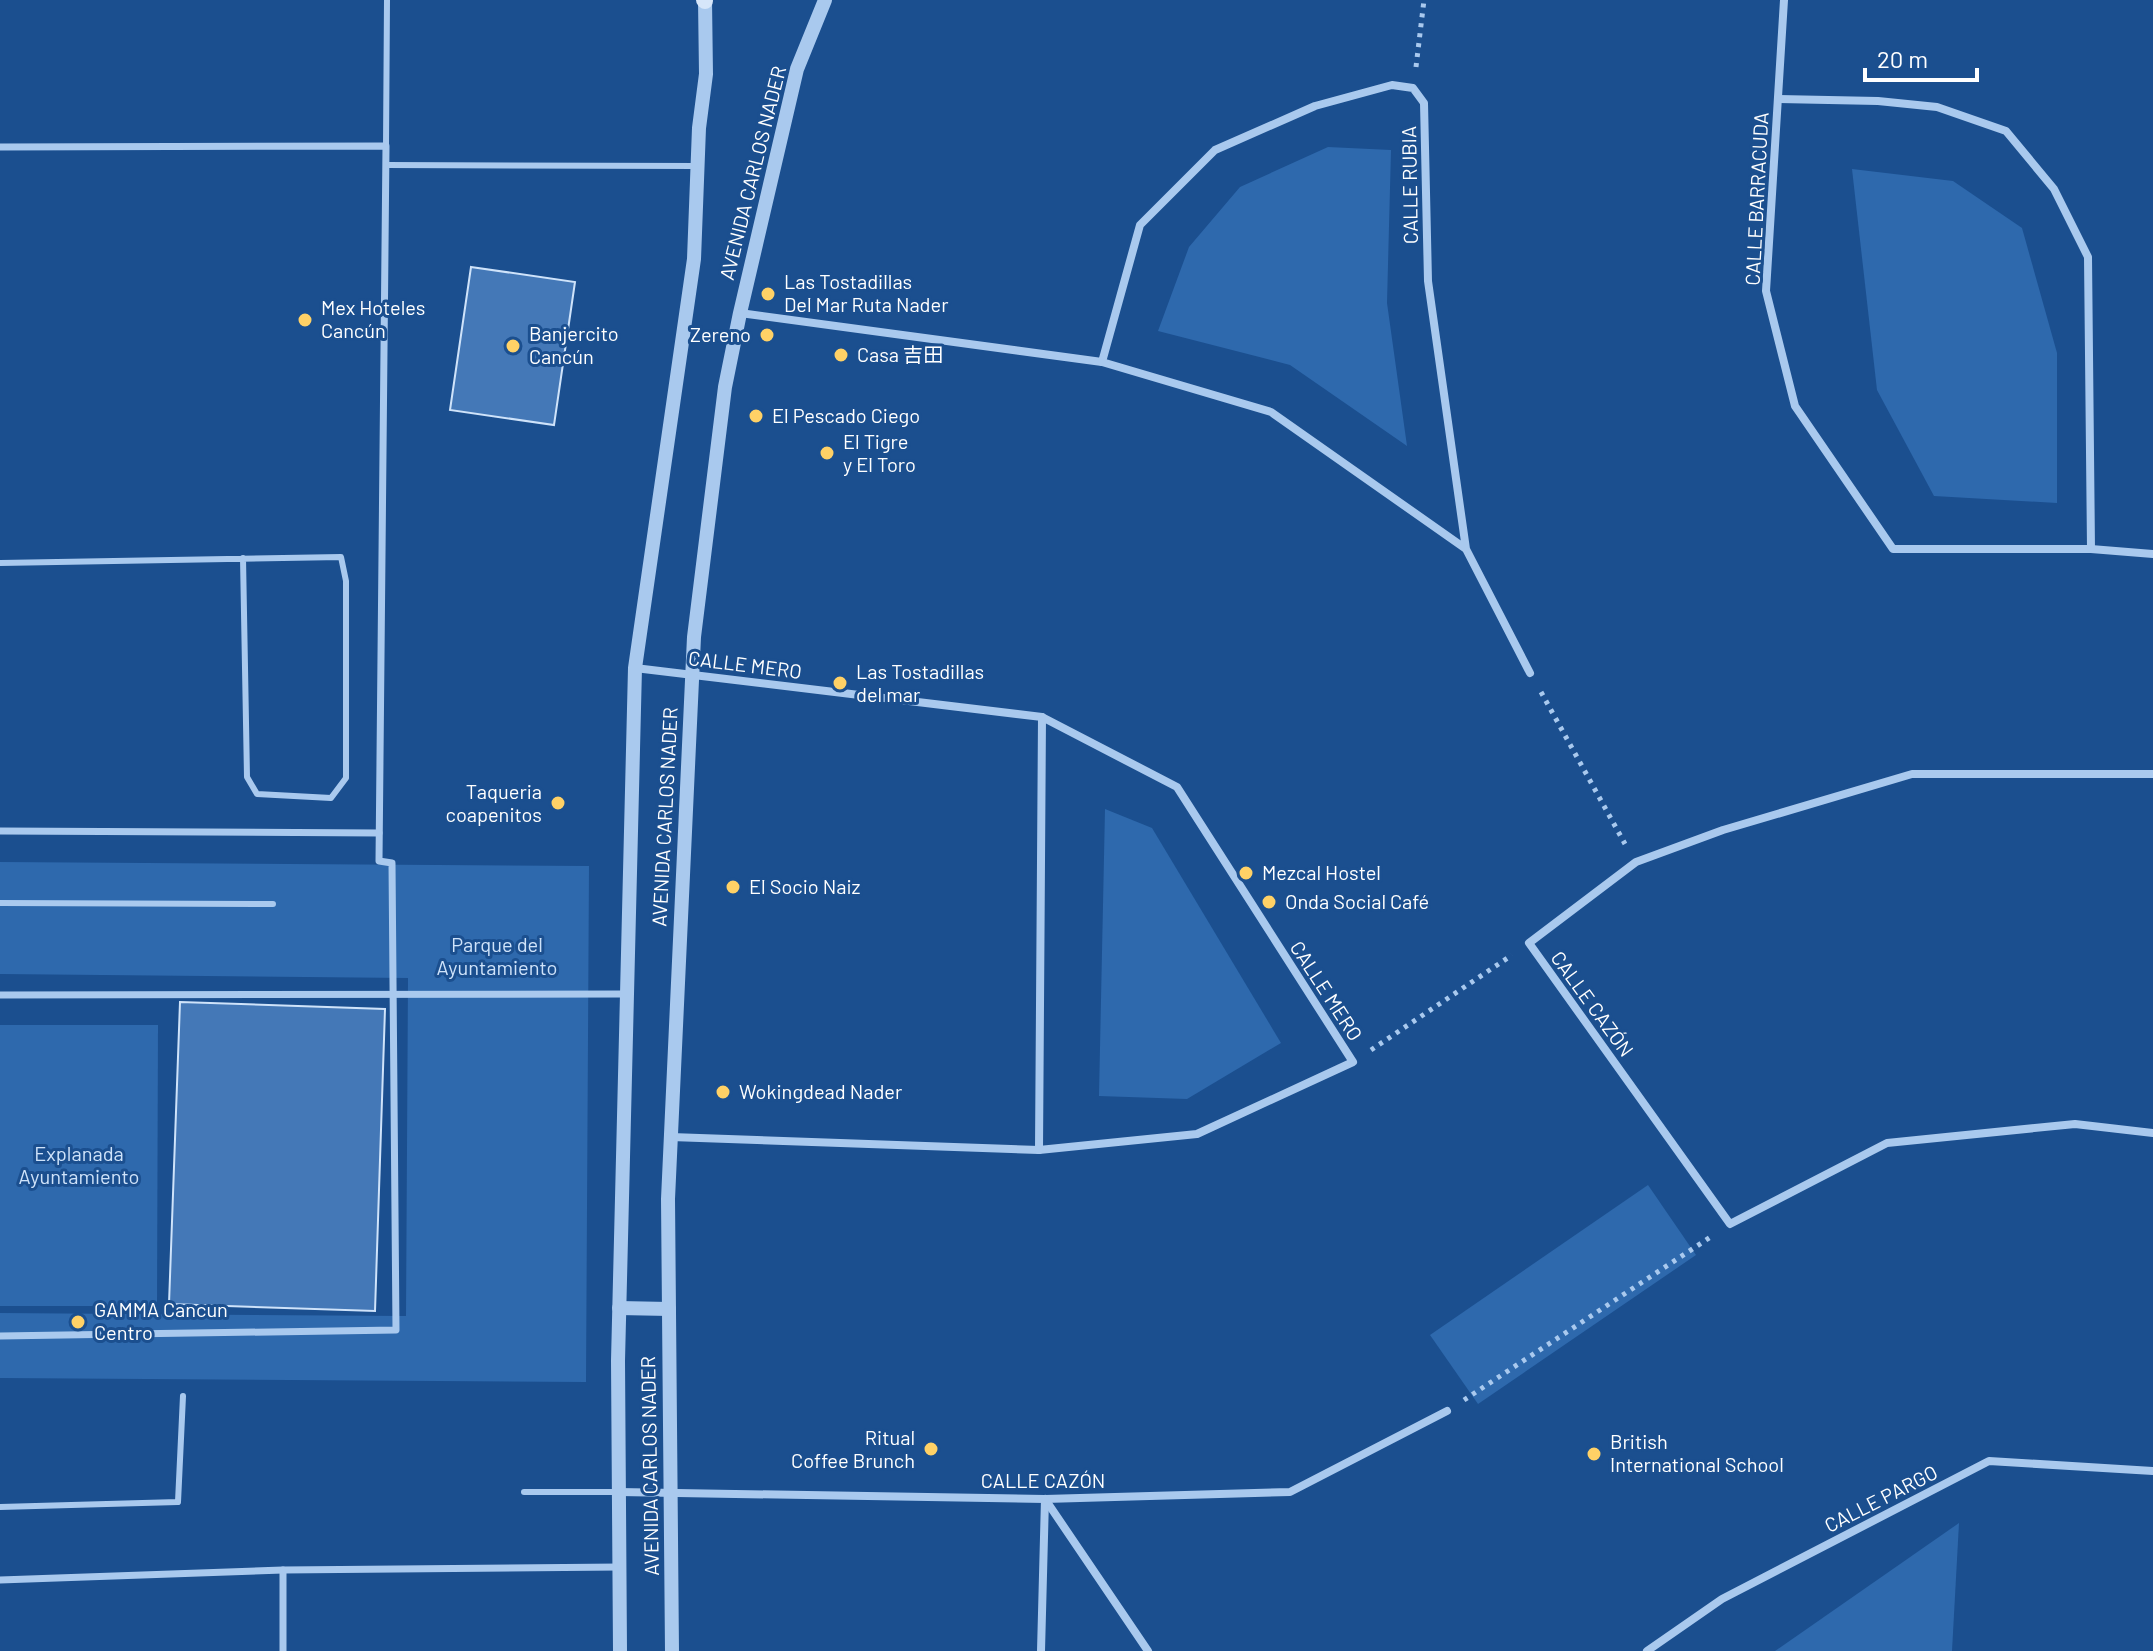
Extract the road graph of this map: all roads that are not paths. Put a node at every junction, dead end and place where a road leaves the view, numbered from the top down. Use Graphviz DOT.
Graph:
graph roads {
  1 [pos="387,0"];
  2 [pos="705,0"];
  3 [pos="825,0"];
  4 [pos="1784,0"];
  5 [pos="1779,99"];
  6 [pos="386,146"];
  7 [pos="0,147"];
  8 [pos="386,165"];
  9 [pos="697,166"];
  10 [pos="740,313"];
  11 [pos="1102,362"];
  12 [pos="1466,549"];
  13 [pos="2091,549"];
  14 [pos="2153,554"];
  15 [pos="243,558"];
  16 [pos="0,563"];
  17 [pos="635,668"];
  18 [pos="1530,673"];
  19 [pos="692,674"];
  20 [pos="1042,717"];
  21 [pos="2153,774"];
  22 [pos="0,831"];
  23 [pos="379,833"];
  24 [pos="0,903"];
  25 [pos="273,904"];
  26 [pos="393,992"];
  27 [pos="625,994"];
  28 [pos="0,995"];
  29 [pos="2153,1133"];
  30 [pos="671,1137"];
  31 [pos="1039,1150"];
  32 [pos="619,1308"];
  33 [pos="669,1309"];
  34 [pos="0,1336"];
  35 [pos="183,1396"];
  36 [pos="1447,1411"];
  37 [pos="2153,1471"];
  38 [pos="524,1492"];
  39 [pos="619,1492"];
  40 [pos="671,1492"];
  41 [pos="1045,1499"];
  42 [pos="0,1507"];
  43 [pos="620,1567"];
  44 [pos="283,1570"];
  45 [pos="0,1580"];
  46 [pos="283,1651"];
  47 [pos="620,1651"];
  48 [pos="672,1651"];
  49 [pos="1041,1651"];
  50 [pos="1148,1651"];
  51 [pos="1647,1651"];
  1 -- 6 [label="lane"];
  2 -- 9 [label="street, AVENIDA CARLOS NADER"];
  3 -- 10 [label="street, AVENIDA CARLOS NADER"];
  4 -- 5 [label="street, CALLE BARRACUDA"];
  5 -- 13 [label="street, CALLE BARRACUDA"];
  5 -- 13 [label="street, CALLE BARRACUDA"];
  6 -- 7 [label="street"];
  6 -- 8 [label="street"];
  8 -- 9 [label="lane"];
  8 -- 23 [label="street"];
  9 -- 17 [label="street, AVENIDA CARLOS NADER"];
  10 -- 11 [label="street, CALLE RUBIA"];
  10 -- 19 [label="street, AVENIDA CARLOS NADER"];
  11 -- 12 [label="street, CALLE RUBIA"];
  11 -- 12 [label="street, CALLE RUBIA"];
  12 -- 18 [label="street, CALLE RUBIA"];
  13 -- 14 [label="street, CALLE BARRACUDA"];
  15 -- 15 [label="lane"];
  15 -- 16 [label="lane"];
  17 -- 19 [label="street, CALLE MERO"];
  17 -- 27 [label="street, AVENIDA CARLOS NADER"];
  19 -- 20 [label="street, CALLE MERO"];
  19 -- 30 [label="street, AVENIDA CARLOS NADER"];
  20 -- 31 [label="street"];
  20 -- 31 [label="street, CALLE MERO"];
  21 -- 29 [label="street, CALLE CAZÓN"];
  22 -- 23 [label="street"];
  23 -- 26 [label="street"];
  24 -- 25 [label="lane"];
  26 -- 27 [label="street"];
  26 -- 28 [label="street"];
  26 -- 34 [label="street"];
  27 -- 32 [label="street, AVENIDA CARLOS NADER"];
  30 -- 31 [label="street, CALLE MERO"];
  30 -- 33 [label="street, AVENIDA CARLOS NADER"];
  32 -- 33 [label="street"];
  32 -- 39 [label="street, AVENIDA CARLOS NADER"];
  33 -- 40 [label="street, AVENIDA CARLOS NADER"];
  35 -- 42 [label="lane"];
  36 -- 41 [label="street, CALLE CAZÓN"];
  37 -- 51 [label="street, CALLE PARGO"];
  38 -- 39 [label="lane"];
  39 -- 40 [label="street, CALLE CAZÓN"];
  39 -- 43 [label="street, AVENIDA CARLOS NADER"];
  40 -- 41 [label="street, CALLE CAZÓN"];
  40 -- 48 [label="street, AVENIDA CARLOS NADER"];
  41 -- 49 [label="street"];
  41 -- 50 [label="street"];
  43 -- 44 [label="street"];
  43 -- 47 [label="street, AVENIDA CARLOS NADER"];
  44 -- 45 [label="street"];
  44 -- 46 [label="street"];
}
